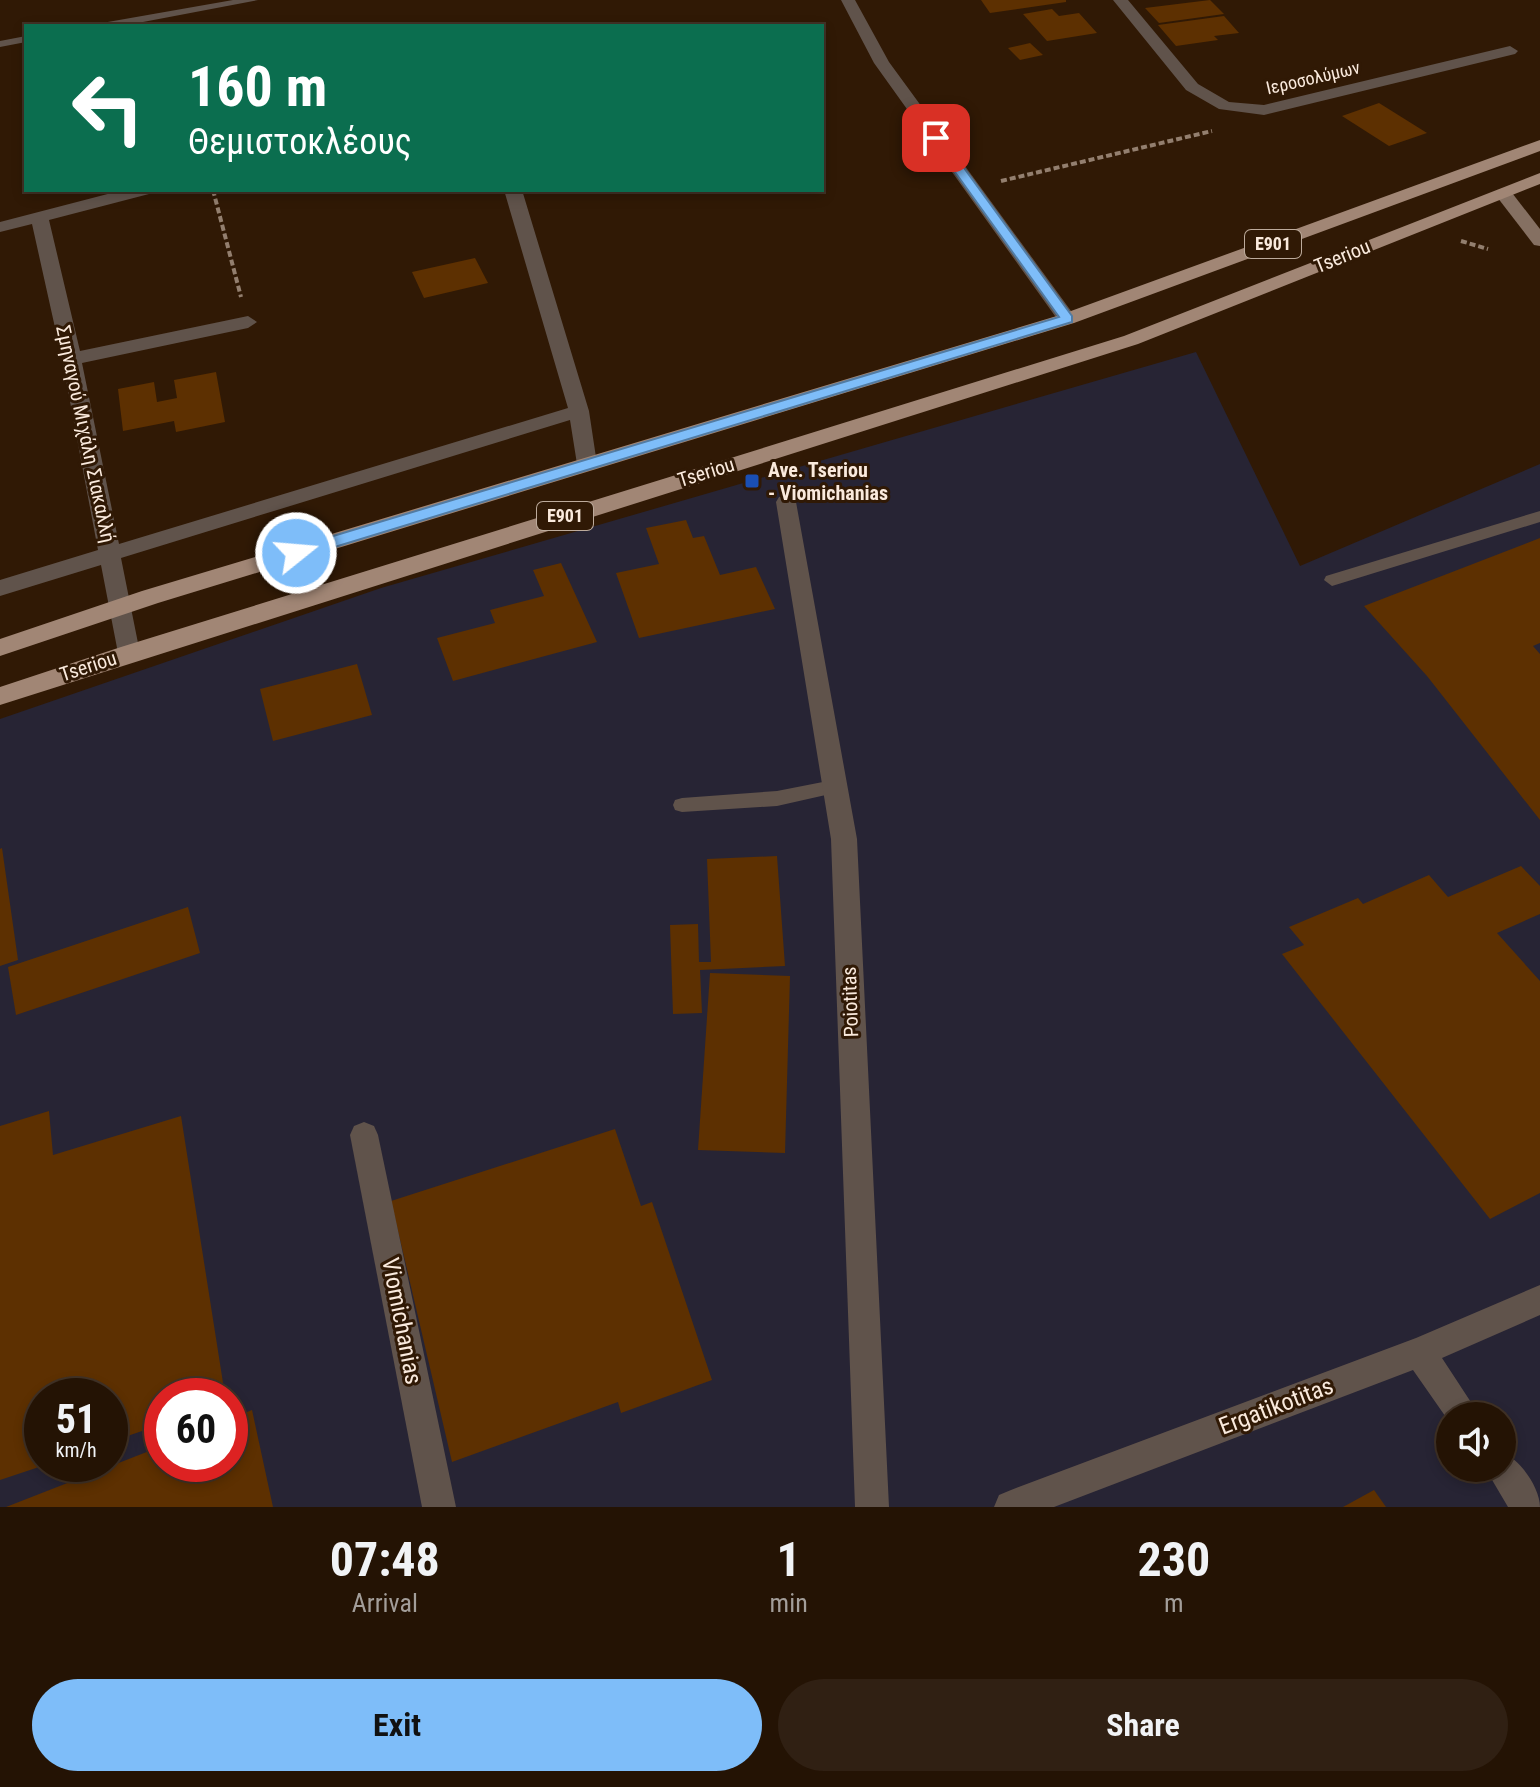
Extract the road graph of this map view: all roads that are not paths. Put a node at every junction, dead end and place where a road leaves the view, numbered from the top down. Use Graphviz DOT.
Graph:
graph roads {
  1 [pos="252,0"];
  2 [pos="848,0"];
  3 [pos="1120,0"];
  4 [pos="114,24"];
  5 [pos="24,39"];
  6 [pos="0,44"];
  7 [pos="1510,51"];
  8 [pos="1540,145"];
  9 [pos="1479,168"];
  10 [pos="1540,178"];
  11 [pos="135,192"];
  12 [pos="514,192"];
  13 [pos="1503,193"];
  14 [pos="39,215"];
  15 [pos="0,227"];
  16 [pos="1540,241"];
  17 [pos="1067,319"];
  18 [pos="248,322"];
  19 [pos="72,359"];
  20 [pos="579,411"];
  21 [pos="587,464"];
  22 [pos="786,502"];
  23 [pos="1540,516"];
  24 [pos="111,554"];
  25 [pos="1332,580"];
  26 [pos="0,588"];
  27 [pos="118,608"];
  28 [pos="0,648"];
  29 [pos="129,653"];
  30 [pos="0,696"];
  31 [pos="833,787"];
  32 [pos="682,805"];
  33 [pos="364,1135"];
  34 [pos="1540,1300"];
  35 [pos="1419,1352"];
  36 [pos="1454,1402"];
  37 [pos="1511,1482"];
  38 [pos="1057,1499"];
  39 [pos="439,1507"];
  40 [pos="872,1507"];
  41 [pos="1011,1507"];
  42 [pos="1528,1507"];
  1 -- 4 [label="lane"];
  2 -- 17 [label="street"];
  3 -- 7 [label="street, Ιεροσολύμων"];
  5 -- 6 [label="lane"];
  8 -- 9 [label="main road, Tseriou / E901"];
  9 -- 13 [label="main road"];
  9 -- 17 [label="main road, Tseriou / E901"];
  10 -- 13 [label="main road, Tseriou / E901"];
  11 -- 14 [label="street"];
  12 -- 20 [label="street"];
  13 -- 16 [label="street"];
  13 -- 29 [label="main road, Tseriou / E901"];
  14 -- 15 [label="street"];
  14 -- 19 [label="street, Σμηναγού Μιχάλη Σιακαλλή"];
  17 -- 21 [label="main road, Tseriou / E901"];
  18 -- 19 [label="street"];
  19 -- 24 [label="street, Σμηναγού Μιχάλη Σιακαλλή"];
  20 -- 21 [label="street"];
  20 -- 24 [label="street"];
  21 -- 27 [label="main road, Tseriou / E901"];
  22 -- 31 [label="street, Poiotitas"];
  23 -- 25 [label="lane"];
  24 -- 26 [label="street"];
  24 -- 27 [label="street, Σμηναγού Μιχάλη Σιακαλλή"];
  27 -- 28 [label="main road, Tseriou / E901"];
  27 -- 29 [label="street, Σμηναγού Μιχάλη Σιακαλλή"];
  29 -- 30 [label="main road, Tseriou / E901"];
  31 -- 32 [label="lane"];
  31 -- 40 [label="street, Poiotitas"];
  33 -- 39 [label="street, Viomichanias"];
  34 -- 35 [label="street, Ergatikotitas"];
  35 -- 36 [label="street"];
  35 -- 38 [label="street, Ergatikotitas"];
  37 -- 42 [label="street"];
  38 -- 41 [label="street, Ergatikotitas"];
}
